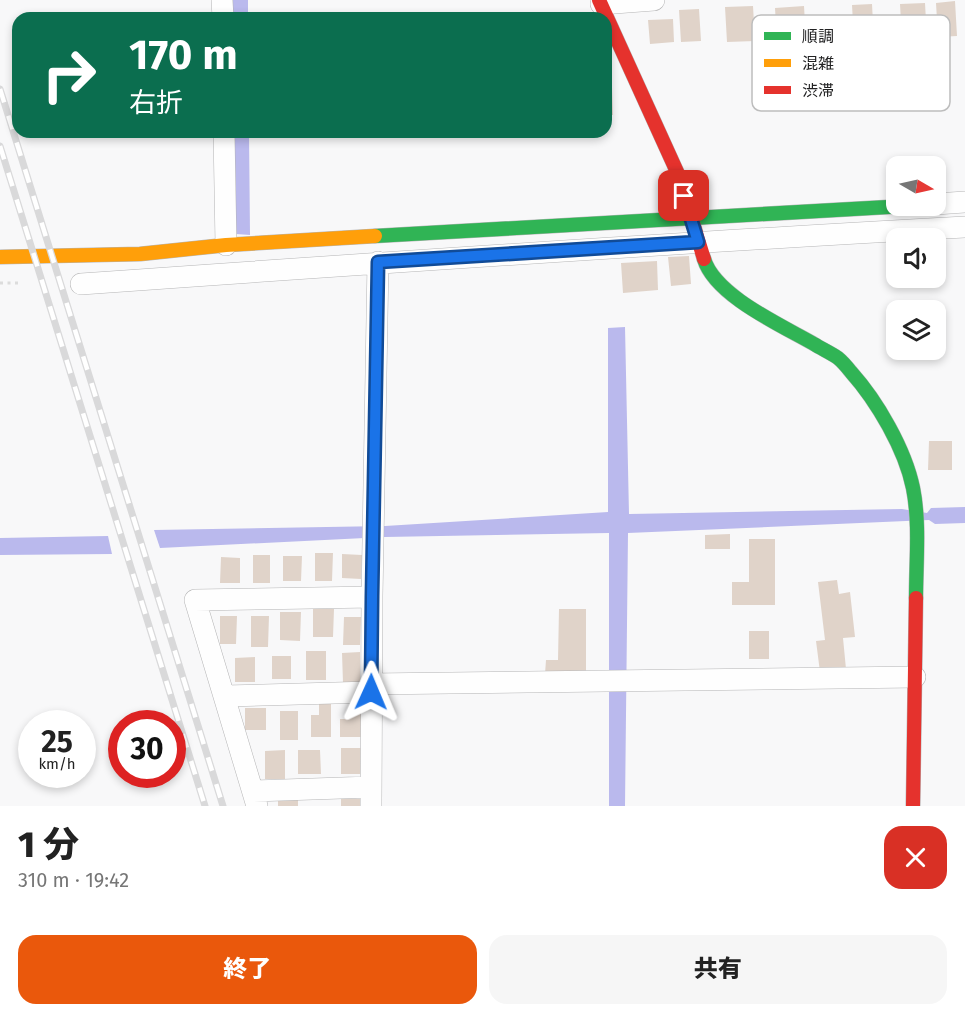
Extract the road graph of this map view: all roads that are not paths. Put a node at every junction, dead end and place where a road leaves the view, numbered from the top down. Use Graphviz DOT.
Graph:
graph roads {
  1 [pos="654,0"];
  2 [pos="600,2"];
  3 [pos="612,28"];
  4 [pos="224,138"];
  5 [pos="965,202"];
  6 [pos="946,203"];
  7 [pos="886,207"];
  8 [pos="691,218"];
  9 [pos="965,227"];
  10 [pos="698,242"];
  11 [pos="226,245"];
  12 [pos="0,257"];
  13 [pos="378,262"];
  14 [pos="81,284"];
  15 [pos="372,597"];
  16 [pos="915,677"];
  17 [pos="371,688"];
  18 [pos="225,696"];
  19 [pos="371,796"];
  20 [pos="255,798"];
  21 [pos="913,806"];
  1 -- 2 [label="street"];
  3 -- 8 [label="street"];
  4 -- 11 [label="street"];
  5 -- 6 [label="street"];
  7 -- 8 [label="street"];
  8 -- 10 [label="street"];
  8 -- 11 [label="street"];
  9 -- 10 [label="street"];
  10 -- 13 [label="street"];
  10 -- 16 [label="street"];
  11 -- 12 [label="street"];
  13 -- 14 [label="street"];
  13 -- 15 [label="street"];
  15 -- 17 [label="street"];
  15 -- 18 [label="street"];
  16 -- 17 [label="street"];
  16 -- 21 [label="street"];
  17 -- 18 [label="street"];
  17 -- 19 [label="street"];
  18 -- 20 [label="street"];
  19 -- 20 [label="street"];
}
